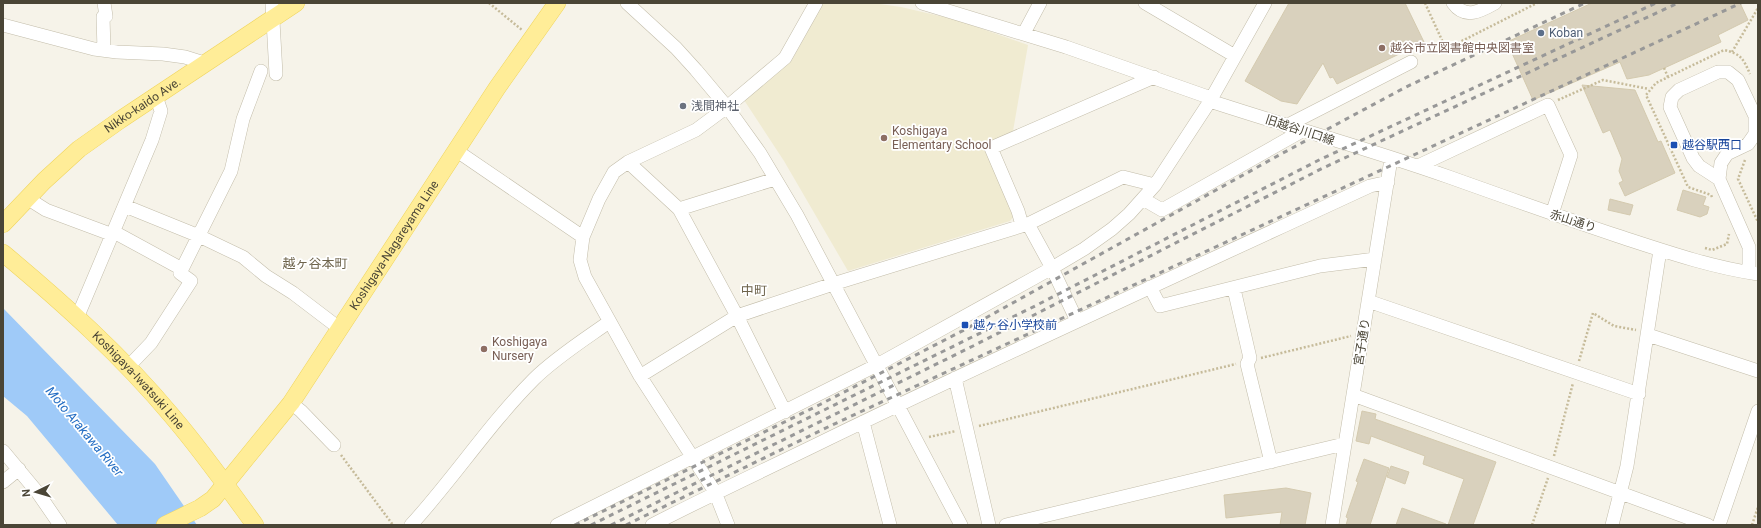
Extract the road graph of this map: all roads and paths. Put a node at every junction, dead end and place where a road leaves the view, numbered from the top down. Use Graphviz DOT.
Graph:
graph roads {
  1 [pos="104,3"];
  2 [pos="296,3"];
  3 [pos="489,3"];
  4 [pos="557,3"];
  5 [pos="627,3"];
  6 [pos="816,3"];
  7 [pos="922,3"];
  8 [pos="1040,3"];
  9 [pos="1145,3"];
  10 [pos="1265,3"];
  11 [pos="1453,3"];
  12 [pos="1495,3"];
  13 [pos="956,8"];
  14 [pos="1758,8"];
  15 [pos="272,10"];
  16 [pos="3,25"];
  17 [pos="1024,33"];
  18 [pos="532,38"];
  19 [pos="104,50"];
  20 [pos="1732,52"];
  21 [pos="1235,56"];
  22 [pos="1411,62"];
  23 [pos="204,63"];
  24 [pos="1664,68"];
  25 [pos="260,71"];
  26 [pos="276,74"];
  27 [pos="1752,76"];
  28 [pos="1154,77"];
  29 [pos="1668,77"];
  30 [pos="1650,89"];
  31 [pos="156,96"];
  32 [pos="1211,99"];
  33 [pos="1548,105"];
  34 [pos="727,107"];
  35 [pos="1286,126"];
  36 [pos="1302,131"];
  37 [pos="457,151"];
  38 [pos="1746,156"];
  39 [pos="1392,159"];
  40 [pos="628,162"];
  41 [pos="1418,166"];
  42 [pos="775,179"];
  43 [pos="1719,179"];
  44 [pos="1388,182"];
  45 [pos="1155,185"];
  46 [pos="28,198"];
  47 [pos="1143,199"];
  48 [pos="1714,201"];
  49 [pos="125,206"];
  50 [pos="679,209"];
  51 [pos="1552,214"];
  52 [pos="1758,222"];
  53 [pos="3,224"];
  54 [pos="1025,225"];
  55 [pos="1726,227"];
  56 [pos="114,234"];
  57 [pos="199,236"];
  58 [pos="583,237"];
  59 [pos="1698,247"];
  60 [pos="1660,250"];
  61 [pos="3,254"];
  62 [pos="1375,259"];
  63 [pos="1052,268"];
  64 [pos="182,269"];
  65 [pos="1753,273"];
  66 [pos="834,284"];
  67 [pos="1150,287"];
  68 [pos="1234,289"];
  69 [pos="1368,302"];
  70 [pos="737,316"];
  71 [pos="78,318"];
  72 [pos="1077,321"];
  73 [pos="609,322"];
  74 [pos="339,328"];
  75 [pos="1648,334"];
  76 [pos="1357,335"];
  77 [pos="1249,361"];
  78 [pos="877,364"];
  79 [pos="128,367"];
  80 [pos="1576,371"];
  81 [pos="1758,371"];
  82 [pos="640,376"];
  83 [pos="955,378"];
  84 [pos="1639,394"];
  85 [pos="1353,395"];
  86 [pos="291,403"];
  87 [pos="898,405"];
  88 [pos="1758,411"];
  89 [pos="785,412"];
  90 [pos="863,422"];
  91 [pos="967,428"];
  92 [pos="929,437"];
  93 [pos="1344,444"];
  94 [pos="334,445"];
  95 [pos="3,451"];
  96 [pos="692,458"];
  97 [pos="1272,462"];
  98 [pos="1551,468"];
  99 [pos="19,469"];
  100 [pos="3,482"];
  101 [pos="225,483"];
  102 [pos="716,492"];
  103 [pos="1620,494"];
  104 [pos="1758,507"];
  105 [pos="60,525"];
  106 [pos="165,525"];
  107 [pos="255,525"];
  108 [pos="393,525"];
  109 [pos="411,525"];
  110 [pos="558,525"];
  111 [pos="652,525"];
  112 [pos="728,525"];
  113 [pos="890,525"];
  114 [pos="961,525"];
  115 [pos="989,525"];
  116 [pos="1006,525"];
  117 [pos="1332,525"];
  118 [pos="1532,525"];
  119 [pos="1612,525"];
  120 [pos="1708,525"];
  121 [pos="1720,525"];
  122 [pos="1752,525"];
  1 -- 19 [label="street"];
  2 -- 15 [label="main road, Nikko-kaido Ave."];
  3 -- 18 [label="path"];
  4 -- 18 [label="main road, Koshigaya-Nagareyama Line"];
  5 -- 34 [label="street"];
  6 -- 34 [label="street"];
  7 -- 13 [label="street, 旧越谷川口線"];
  8 -- 17 [label="street"];
  9 -- 21 [label="street"];
  10 -- 21 [label="street"];
  11 -- 12 [label="street"];
  13 -- 17 [label="street, 旧越谷川口線"];
  14 -- 20 [label="path"];
  15 -- 23 [label="main road, Nikko-kaido Ave."];
  15 -- 26 [label="street"];
  16 -- 19 [label="street"];
  17 -- 28 [label="street, 旧越谷川口線"];
  18 -- 37 [label="main road, Koshigaya-Nagareyama Line"];
  19 -- 23 [label="street"];
  20 -- 27 [label="path"];
  20 -- 29 [label="path"];
  21 -- 32 [label="street"];
  22 -- 35 [label="street"];
  23 -- 31 [label="main road, Nikko-kaido Ave."];
  24 -- 29 [label="path"];
  25 -- 57 [label="street"];
  28 -- 32 [label="street, 旧越谷川口線"];
  28 -- 54 [label="street"];
  29 -- 30 [label="path"];
  30 -- 33 [label="path"];
  30 -- 48 [label="path"];
  31 -- 46 [label="main road, Nikko-kaido Ave."];
  31 -- 49 [label="street"];
  32 -- 35 [label="street, 旧越谷川口線"];
  32 -- 45 [label="street"];
  33 -- 41 [label="street"];
  33 -- 51 [label="street"];
  34 -- 40 [label="street"];
  34 -- 42 [label="street"];
  35 -- 36 [label="street, 旧越谷川口線"];
  36 -- 39 [label="street, 旧越谷川口線"];
  36 -- 47 [label="street"];
  37 -- 58 [label="street"];
  37 -- 74 [label="main road, Koshigaya-Nagareyama Line"];
  38 -- 52 [label="path"];
  39 -- 41 [label="street, 赤山通り"];
  39 -- 44 [label="street, 宮子通り"];
  40 -- 50 [label="street"];
  40 -- 58 [label="street"];
  41 -- 51 [label="street, 赤山通り"];
  42 -- 50 [label="street"];
  42 -- 66 [label="street"];
  43 -- 43 [label="street"];
  43 -- 65 [label="street"];
  44 -- 62 [label="street, 宮子通り"];
  44 -- 67 [label="street"];
  45 -- 47 [label="street"];
  45 -- 54 [label="street"];
  46 -- 53 [label="main road, Nikko-kaido Ave."];
  46 -- 56 [label="street"];
  47 -- 63 [label="street"];
  49 -- 56 [label="street"];
  49 -- 57 [label="street"];
  50 -- 70 [label="street"];
  51 -- 60 [label="street, 赤山通り"];
  54 -- 63 [label="street"];
  54 -- 66 [label="street"];
  55 -- 59 [label="path"];
  56 -- 64 [label="street"];
  56 -- 71 [label="street"];
  57 -- 64 [label="street"];
  57 -- 74 [label="street"];
  58 -- 73 [label="street"];
  60 -- 65 [label="street, 赤山通り"];
  60 -- 75 [label="street"];
  61 -- 71 [label="main road, Koshigaya-Iwatsuki Line"];
  62 -- 68 [label="street"];
  62 -- 69 [label="street, 宮子通り"];
  63 -- 72 [label="street"];
  63 -- 78 [label="street"];
  64 -- 79 [label="street"];
  66 -- 70 [label="street"];
  66 -- 78 [label="street"];
  67 -- 68 [label="street"];
  67 -- 72 [label="street"];
  68 -- 77 [label="street"];
  69 -- 80 [label="street"];
  69 -- 85 [label="street, 宮子通り"];
  70 -- 82 [label="street"];
  70 -- 89 [label="street"];
  71 -- 79 [label="main road, Koshigaya-Iwatsuki Line"];
  72 -- 83 [label="street"];
  73 -- 82 [label="street"];
  73 -- 109 [label="street"];
  74 -- 86 [label="main road, Koshigaya-Nagareyama Line"];
  75 -- 80 [label="path"];
  75 -- 81 [label="street"];
  75 -- 84 [label="street"];
  76 -- 77 [label="path"];
  77 -- 91 [label="path"];
  77 -- 97 [label="street"];
  78 -- 87 [label="street"];
  78 -- 89 [label="street"];
  79 -- 101 [label="main road, Koshigaya-Iwatsuki Line"];
  80 -- 84 [label="street"];
  80 -- 98 [label="path"];
  82 -- 96 [label="street"];
  83 -- 87 [label="street"];
  83 -- 91 [label="street"];
  84 -- 103 [label="street"];
  85 -- 93 [label="street, 宮子通り"];
  85 -- 98 [label="street"];
  86 -- 94 [label="street"];
  86 -- 101 [label="main road, Koshigaya-Nagareyama Line"];
  87 -- 90 [label="street"];
  87 -- 114 [label="street"];
  88 -- 121 [label="street"];
  89 -- 96 [label="street"];
  90 -- 102 [label="street"];
  90 -- 113 [label="street"];
  91 -- 92 [label="path"];
  91 -- 115 [label="street"];
  93 -- 97 [label="street"];
  93 -- 117 [label="street, 宮子通り"];
  94 -- 108 [label="path"];
  95 -- 99 [label="street"];
  96 -- 102 [label="street"];
  96 -- 110 [label="street"];
  97 -- 116 [label="street"];
  98 -- 103 [label="street"];
  98 -- 118 [label="path"];
  99 -- 100 [label="street"];
  99 -- 105 [label="street"];
  101 -- 106 [label="main road, Koshigaya-Nagareyama Line"];
  101 -- 107 [label="main road, Koshigaya-Iwatsuki Line"];
  102 -- 111 [label="street"];
  102 -- 112 [label="street"];
  103 -- 119 [label="street"];
  103 -- 120 [label="street"];
  104 -- 122 [label="path"];
}
